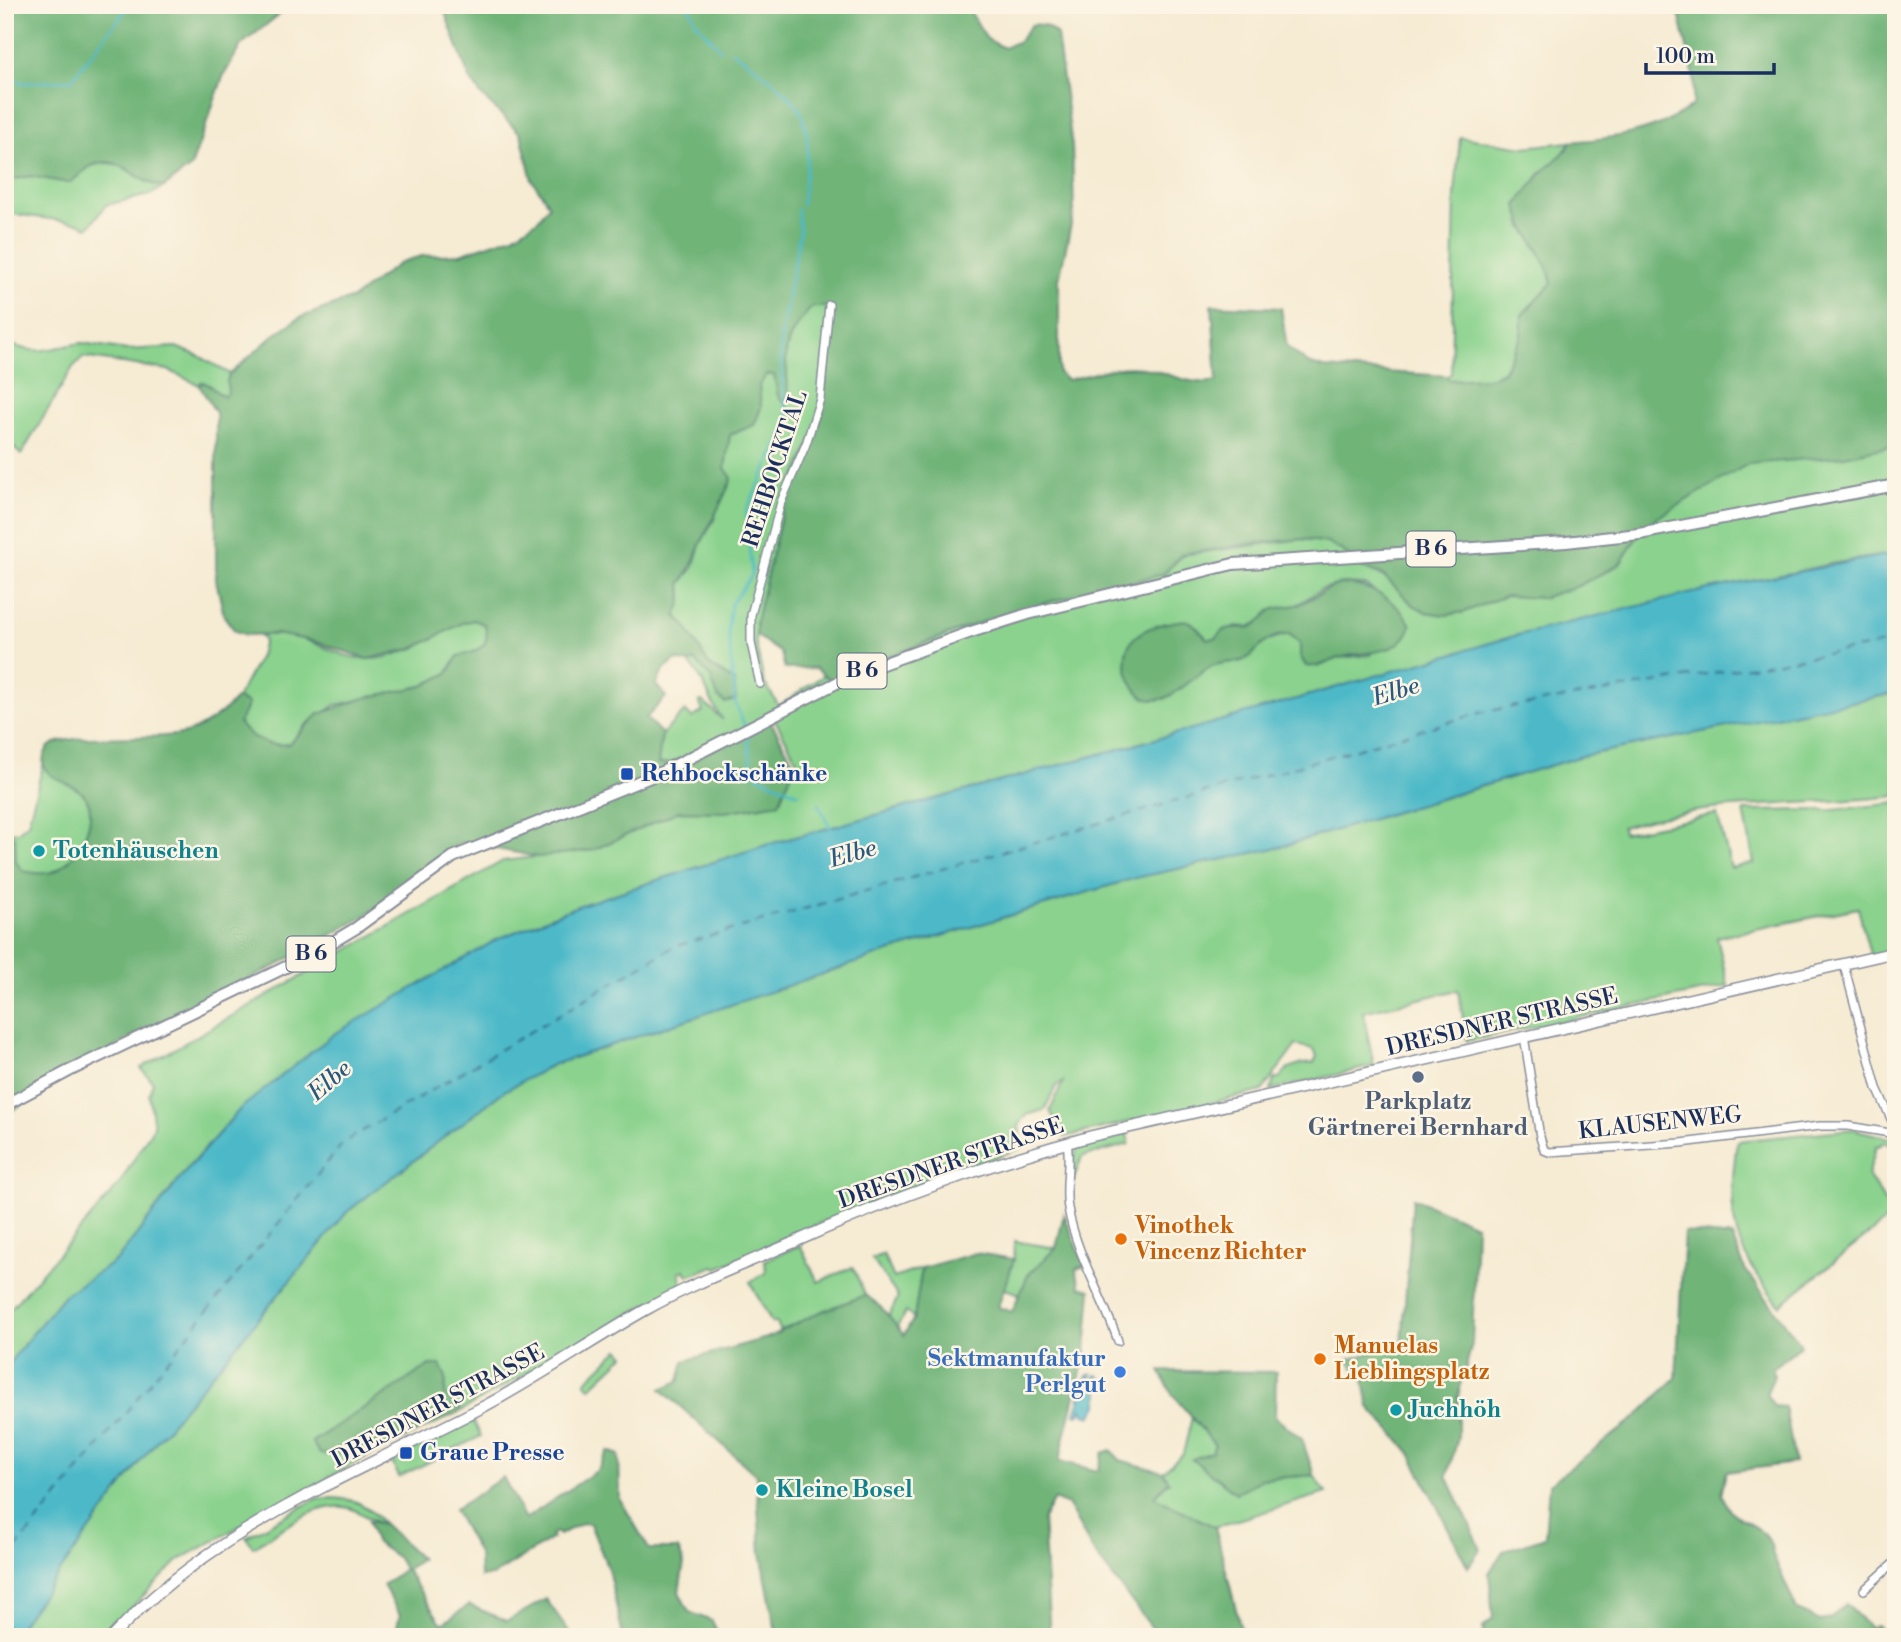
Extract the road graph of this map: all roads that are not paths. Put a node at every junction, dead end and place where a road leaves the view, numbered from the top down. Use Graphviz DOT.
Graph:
graph roads {
  1 [pos="829,305"];
  2 [pos="1896,485"];
  3 [pos="760,684"];
  4 [pos="1896,952"];
  5 [pos="1844,965"];
  6 [pos="1524,1036"];
  7 [pos="5,1105"];
  8 [pos="1896,1132"];
  9 [pos="1067,1142"];
  10 [pos="1118,1341"];
  11 [pos="1896,1561"];
  12 [pos="1864,1590"];
  13 [pos="112,1637"];
  1 -- 3 [label="street, REHBOCKTAL"];
  2 -- 7 [label="main road, B 6"];
  4 -- 5 [label="main road, DRESDNER STRASSE"];
  5 -- 6 [label="main road, DRESDNER STRASSE"];
  5 -- 8 [label="street"];
  6 -- 8 [label="street, KLAUSENWEG"];
  6 -- 9 [label="main road, DRESDNER STRASSE"];
  9 -- 10 [label="street"];
  9 -- 13 [label="main road, DRESDNER STRASSE"];
  11 -- 12 [label="street"];
}
